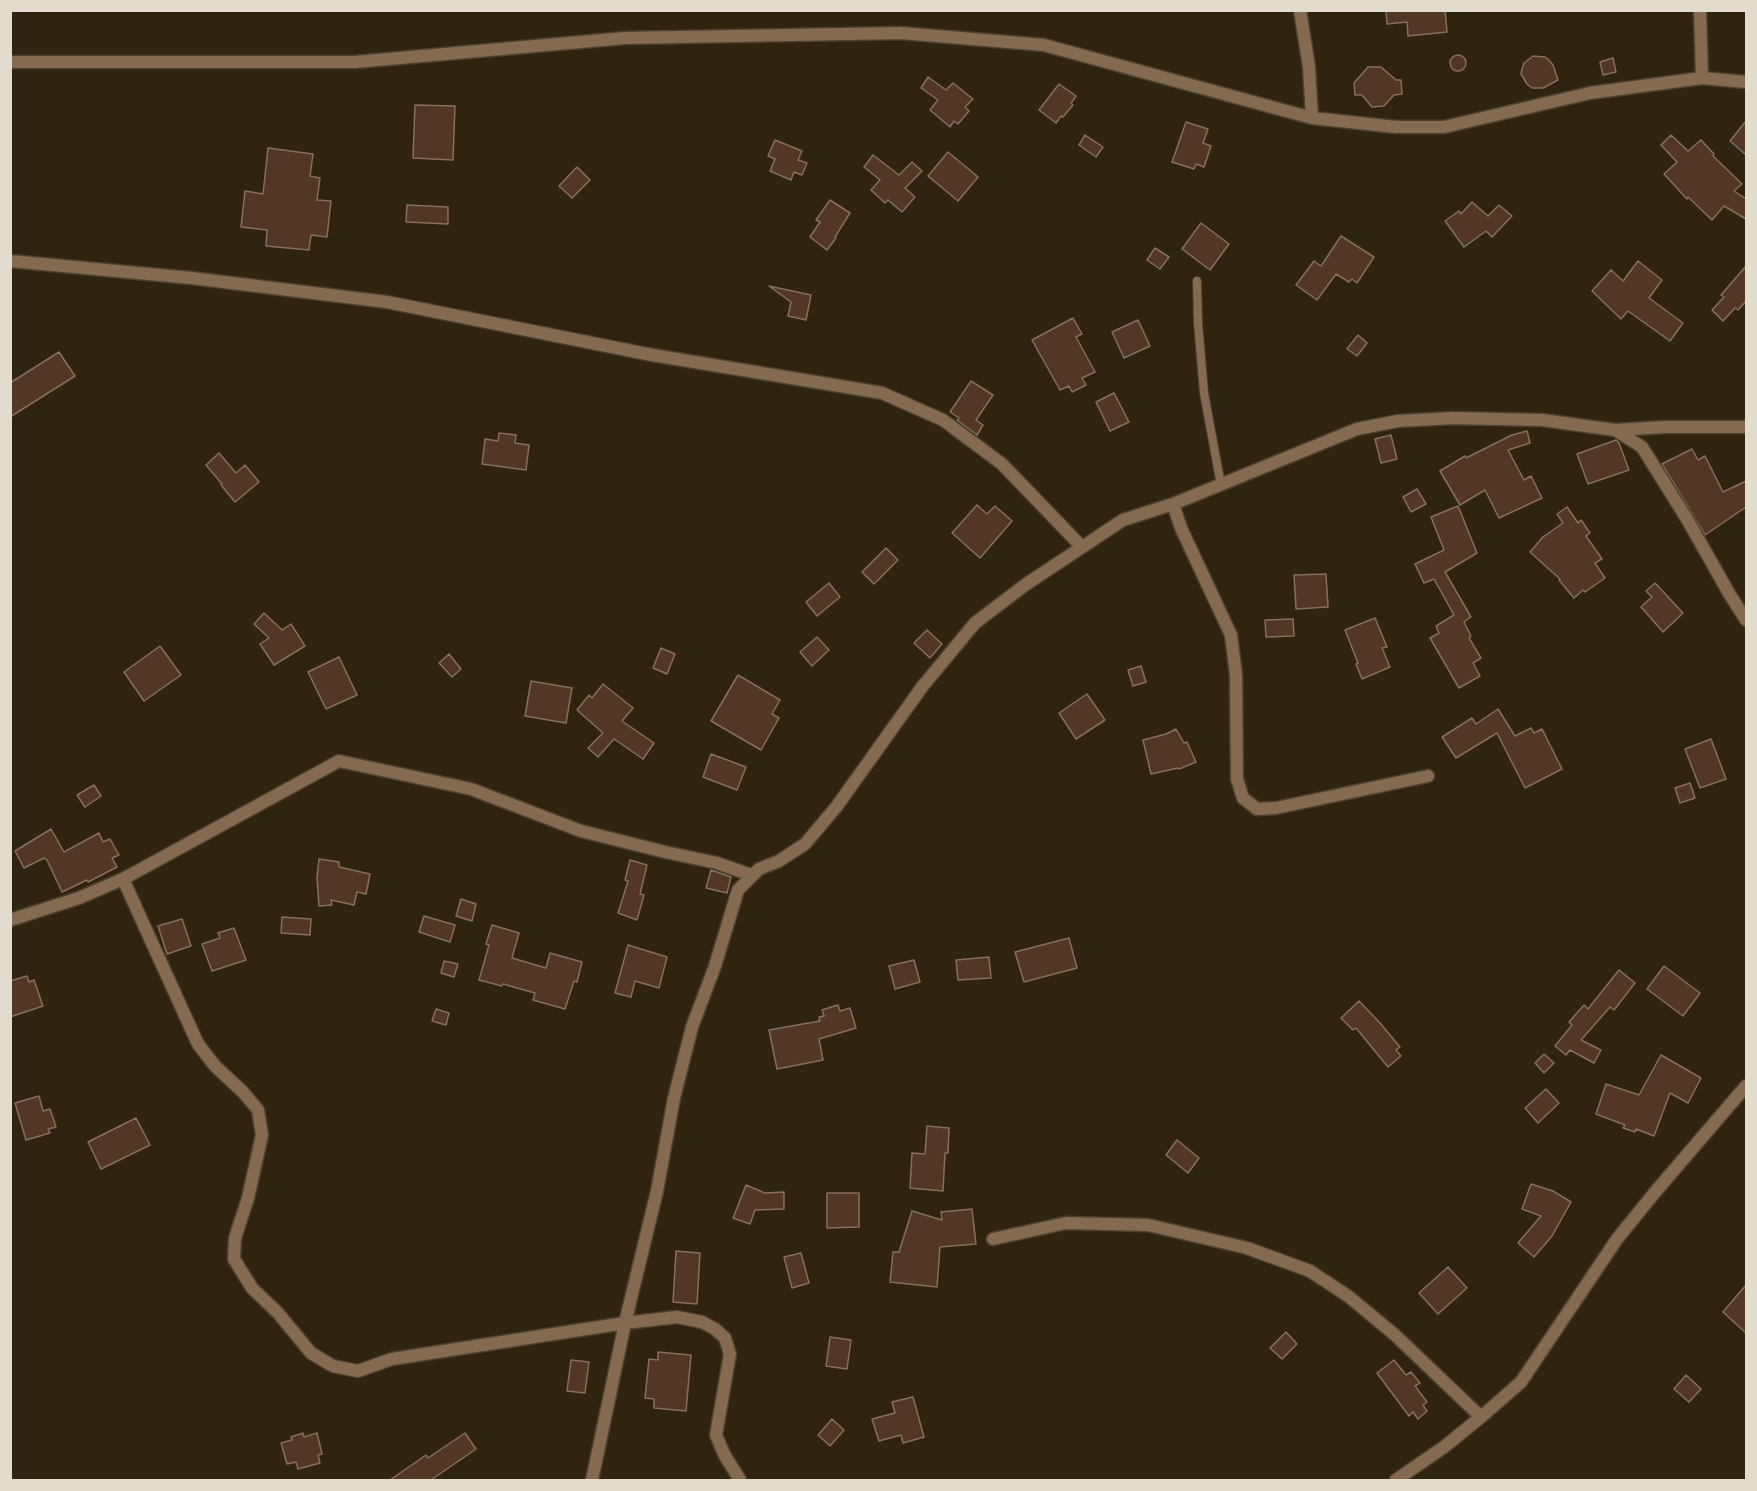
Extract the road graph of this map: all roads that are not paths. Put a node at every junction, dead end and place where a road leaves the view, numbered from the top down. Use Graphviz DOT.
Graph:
graph roads {
  1 [pos="1300,10"];
  2 [pos="1700,10"];
  3 [pos="10,62"];
  4 [pos="1702,78"];
  5 [pos="1746,82"];
  6 [pos="1312,118"];
  7 [pos="10,261"];
  8 [pos="1197,281"];
  9 [pos="1746,427"];
  10 [pos="1615,430"];
  11 [pos="1221,485"];
  12 [pos="1173,504"];
  13 [pos="1082,547"];
  14 [pos="1746,620"];
  15 [pos="1428,776"];
  16 [pos="751,875"];
  17 [pos="123,879"];
  18 [pos="10,920"];
  19 [pos="1746,1086"];
  20 [pos="993,1239"];
  21 [pos="626,1323"];
  22 [pos="1481,1417"];
  23 [pos="592,1480"];
  24 [pos="740,1480"];
  25 [pos="1396,1480"];
  1 -- 6 [label="street"];
  2 -- 4 [label="street"];
  3 -- 6 [label="street"];
  4 -- 5 [label="street"];
  4 -- 6 [label="street"];
  7 -- 13 [label="street"];
  8 -- 11 [label="lane"];
  9 -- 10 [label="street"];
  10 -- 11 [label="street"];
  10 -- 14 [label="street"];
  11 -- 12 [label="street"];
  12 -- 13 [label="street"];
  12 -- 15 [label="street"];
  13 -- 16 [label="street"];
  16 -- 17 [label="street"];
  16 -- 21 [label="street"];
  17 -- 18 [label="street"];
  17 -- 21 [label="street"];
  19 -- 22 [label="street"];
  20 -- 22 [label="street"];
  21 -- 23 [label="street"];
  21 -- 24 [label="street"];
  22 -- 25 [label="street"];
}
